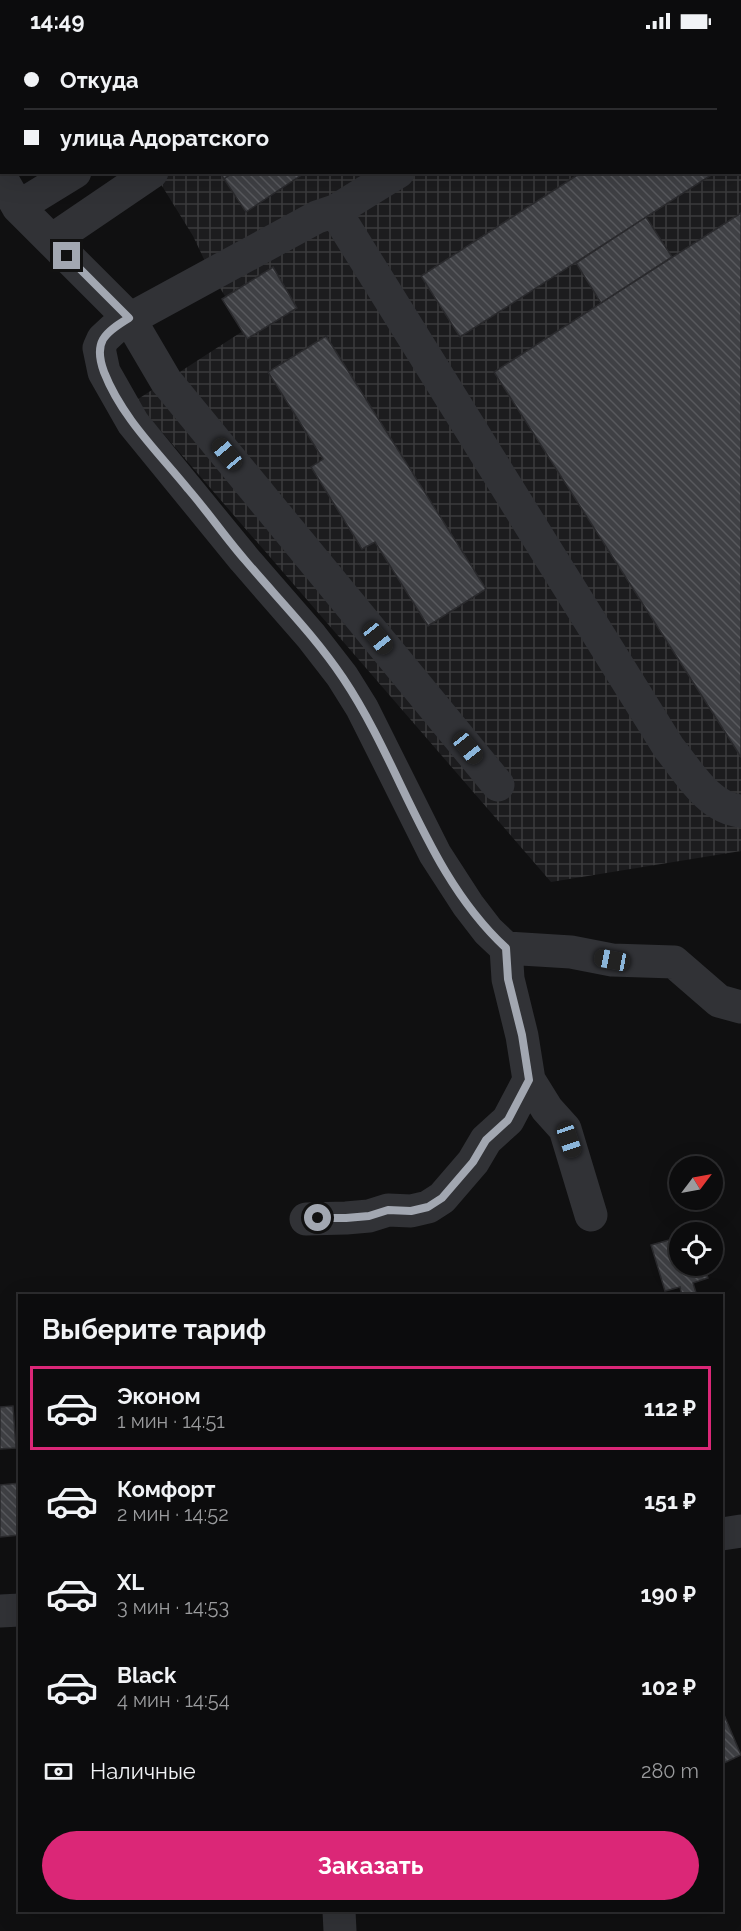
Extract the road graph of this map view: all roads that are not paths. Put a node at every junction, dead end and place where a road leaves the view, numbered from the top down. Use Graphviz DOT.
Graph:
graph roads {
  1 [pos="72,174"];
  2 [pos="149,174"];
  3 [pos="395,174"];
  4 [pos="0,176"];
  5 [pos="18,207"];
  6 [pos="335,211"];
  7 [pos="52,240"];
  8 [pos="129,318"];
  9 [pos="498,785"];
  10 [pos="741,811"];
  11 [pos="506,948"];
  12 [pos="741,1007"];
  13 [pos="529,1080"];
  14 [pos="591,1215"];
  15 [pos="306,1219"];
  16 [pos="741,1531"];
  17 [pos="723,1534"];
  18 [pos="18,1610"];
  19 [pos="0,1611"];
  20 [pos="339,1912"];
  21 [pos="340,1931"];
  1 -- 5 [label="street"];
  2 -- 7 [label="street"];
  3 -- 6 [label="street"];
  4 -- 5 [label="street"];
  5 -- 7 [label="street"];
  6 -- 8 [label="street"];
  6 -- 10 [label="street"];
  7 -- 8 [label="street"];
  8 -- 9 [label="street"];
  8 -- 11 [label="street"];
  11 -- 12 [label="street"];
  11 -- 13 [label="street"];
  13 -- 14 [label="street"];
  13 -- 15 [label="street"];
  16 -- 17 [label="street"];
  18 -- 19 [label="street"];
  20 -- 21 [label="street"];
}
